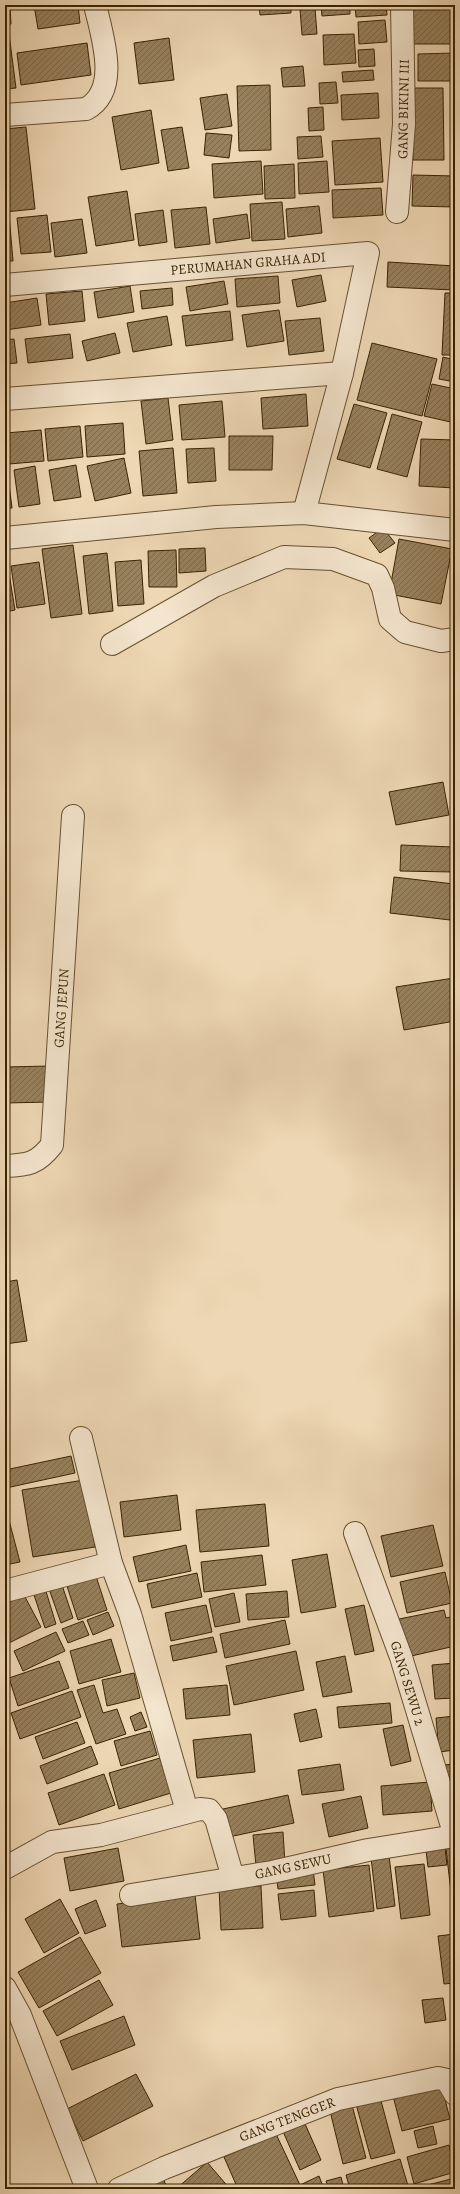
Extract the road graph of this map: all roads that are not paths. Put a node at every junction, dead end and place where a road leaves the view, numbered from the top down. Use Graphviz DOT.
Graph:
graph roads {
  1 [pos="95,5"];
  2 [pos="402,5"];
  3 [pos="5,115"];
  4 [pos="397,212"];
  5 [pos="5,285"];
  6 [pos="342,373"];
  7 [pos="5,398"];
  8 [pos="304,513"];
  9 [pos="455,530"];
  10 [pos="5,538"];
  11 [pos="455,639"];
  12 [pos="112,644"];
  13 [pos="73,816"];
  14 [pos="5,1166"];
  15 [pos="81,1438"];
  16 [pos="355,1533"];
  17 [pos="111,1563"];
  18 [pos="5,1591"];
  19 [pos="187,1811"];
  20 [pos="455,1836"];
  21 [pos="5,1868"];
  22 [pos="233,1878"];
  23 [pos="131,1895"];
  24 [pos="5,1988"];
  25 [pos="455,2094"];
  26 [pos="87,2189"];
  27 [pos="119,2189"];
  1 -- 3 [label="street"];
  2 -- 4 [label="street, GANG BIKINI III"];
  5 -- 6 [label="street, PERUMAHAN GRAHA ADI"];
  6 -- 7 [label="street"];
  6 -- 8 [label="street, PERUMAHAN GRAHA ADI"];
  8 -- 9 [label="street"];
  8 -- 10 [label="street"];
  11 -- 12 [label="street"];
  13 -- 14 [label="street, GANG JEPUN"];
  15 -- 17 [label="street"];
  16 -- 20 [label="street, GANG SEWU 2"];
  17 -- 18 [label="street"];
  17 -- 19 [label="street"];
  19 -- 21 [label="street"];
  19 -- 22 [label="street"];
  20 -- 22 [label="street, GANG SEWU"];
  22 -- 23 [label="street, GANG SEWU"];
  24 -- 26 [label="street"];
  25 -- 27 [label="street, GANG TENGGER"];
}
